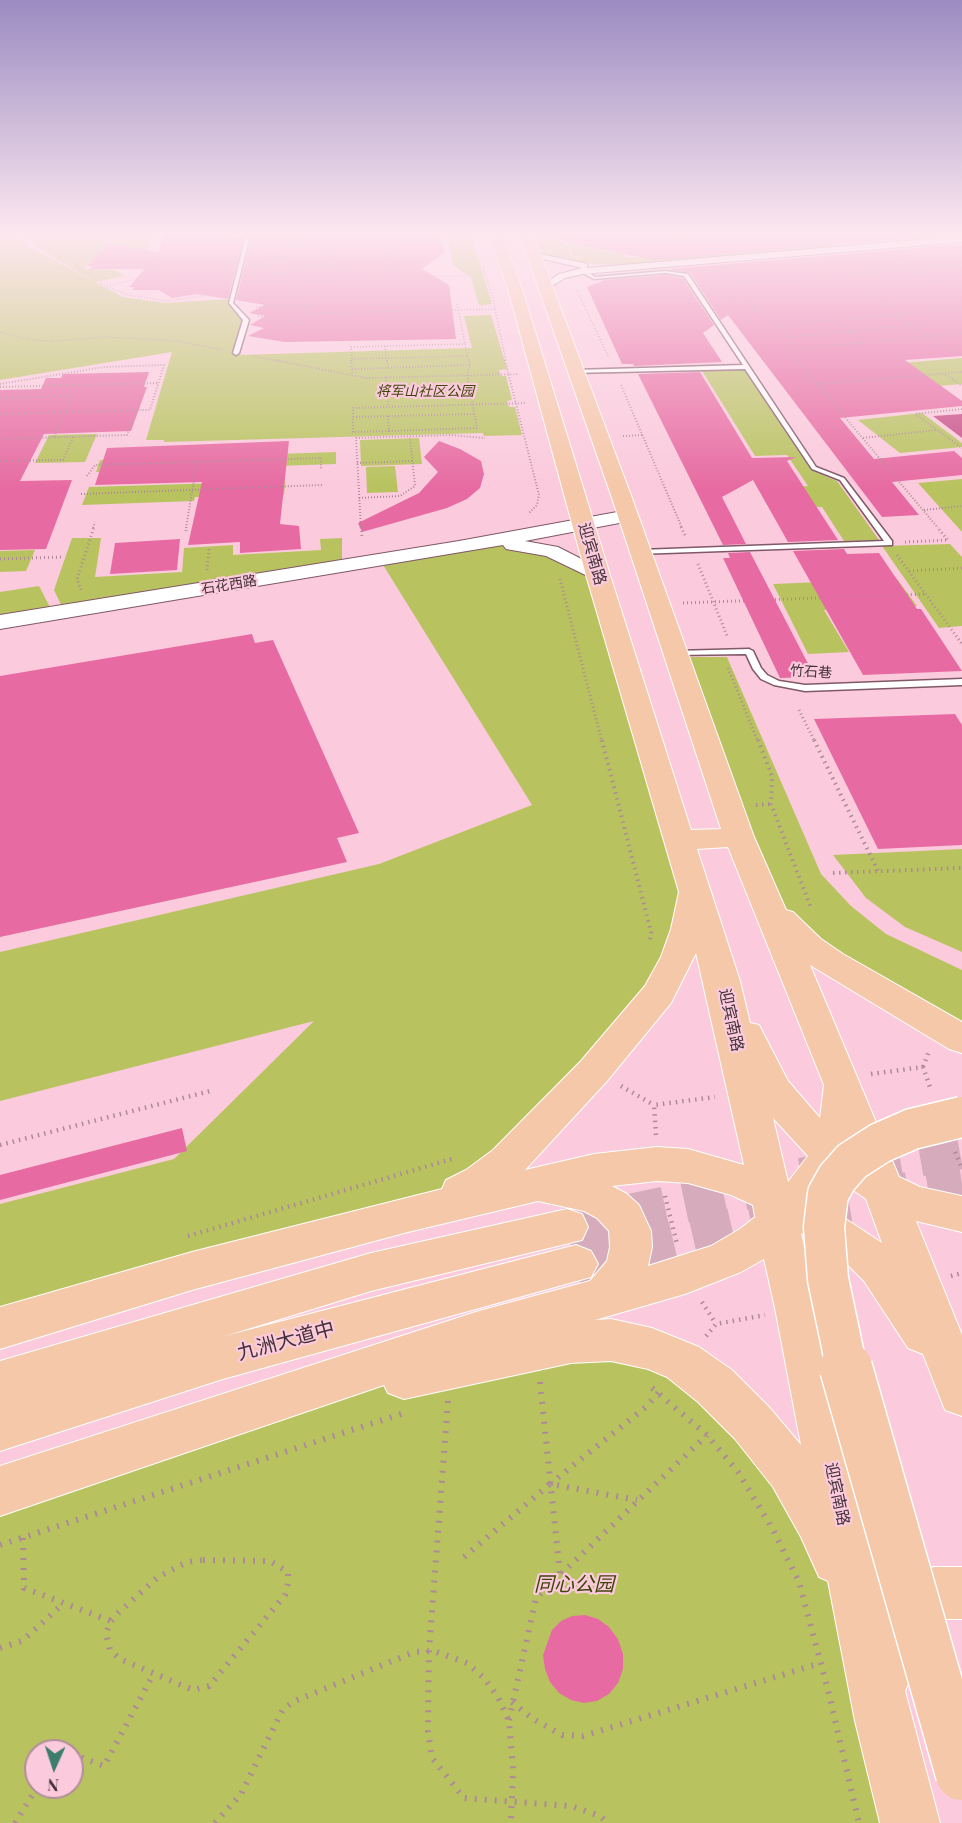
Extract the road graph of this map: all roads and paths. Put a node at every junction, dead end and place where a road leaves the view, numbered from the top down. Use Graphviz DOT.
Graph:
graph roads {
  1 [pos="243,317"];
  2 [pos="266,317"];
  3 [pos="459,317"];
  4 [pos="497,317"];
  5 [pos="523,317"];
  6 [pos="555,317"];
  7 [pos="714,317"];
  8 [pos="768,317"];
  9 [pos="861,317"];
  10 [pos="897,317"];
  11 [pos="832,320"];
  12 [pos="304,323"];
  13 [pos="779,325"];
  14 [pos="911,326"];
  15 [pos="849,331"];
  16 [pos="0,332"];
  17 [pos="962,333"];
  18 [pos="929,336"];
  19 [pos="788,337"];
  20 [pos="866,342"];
  21 [pos="465,344"];
  22 [pos="385,346"];
  23 [pos="798,349"];
  24 [pos="237,353"];
  25 [pos="467,356"];
  26 [pos="962,356"];
  27 [pos="387,358"];
  28 [pos="351,359"];
  29 [pos="470,365"];
  30 [pos="747,367"];
  31 [pos="388,368"];
  32 [pos="352,369"];
  33 [pos="575,372"];
  34 [pos="962,372"];
  35 [pos="540,373"];
  36 [pos="944,373"];
  37 [pos="508,374"];
  38 [pos="352,375"];
  39 [pos="466,375"];
  40 [pos="386,377"];
  41 [pos="158,383"];
  42 [pos="817,384"];
  43 [pos="0,386"];
  44 [pos="962,386"];
  45 [pos="0,398"];
  46 [pos="548,403"];
  47 [pos="516,404"];
  48 [pos="472,405"];
  49 [pos="388,407"];
  50 [pos="962,409"];
  51 [pos="136,410"];
  52 [pos="67,412"];
  53 [pos="0,414"];
  54 [pos="474,414"];
  55 [pos="388,416"];
  56 [pos="353,417"];
  57 [pos="937,430"];
  58 [pos="389,431"];
  59 [pos="643,435"];
  60 [pos="616,436"];
  61 [pos="54,437"];
  62 [pos="73,437"];
  63 [pos="410,437"];
  64 [pos="485,438"];
  65 [pos="862,438"];
  66 [pos="0,439"];
  67 [pos="962,448"];
  68 [pos="0,461"];
  69 [pos="412,461"];
  70 [pos="197,462"];
  71 [pos="357,463"];
  72 [pos="321,468"];
  73 [pos="87,476"];
  74 [pos="322,485"];
  75 [pos="191,490"];
  76 [pos="81,494"];
  77 [pos="576,497"];
  78 [pos="359,498"];
  79 [pos="962,506"];
  80 [pos="923,511"];
  81 [pos="527,515"];
  82 [pos="628,516"];
  83 [pos="95,522"];
  84 [pos="583,523"];
  85 [pos="186,531"];
  86 [pos="362,537"];
  87 [pos="889,543"];
  88 [pos="459,547"];
  89 [pos="209,548"];
  90 [pos="640,552"];
  91 [pos="61,557"];
  92 [pos="0,559"];
  93 [pos="962,568"];
  94 [pos="558,570"];
  95 [pos="909,571"];
  96 [pos="598,575"];
  97 [pos="207,576"];
  98 [pos="926,594"];
  99 [pos="83,596"];
  100 [pos="658,604"];
  101 [pos="0,622"];
  102 [pos="962,644"];
  103 [pos="733,651"];
  104 [pos="675,653"];
  105 [pos="962,682"];
  106 [pos="799,710"];
  107 [pos="771,804"];
  108 [pos="754,805"];
  109 [pos="740,837"];
  110 [pos="679,841"];
  111 [pos="962,868"];
  112 [pos="878,871"];
  113 [pos="833,873"];
  114 [pos="695,892"];
  115 [pos="772,910"];
  116 [pos="814,915"];
  117 [pos="650,948"];
  118 [pos="722,981"];
  119 [pos="962,1039"];
  120 [pos="214,1090"];
  121 [pos="962,1105"];
  122 [pos="962,1117"];
  123 [pos="0,1146"];
  124 [pos="463,1156"];
  125 [pos="860,1167"];
  126 [pos="532,1185"];
  127 [pos="790,1212"];
  128 [pos="408,1214"];
  129 [pos="962,1214"];
  130 [pos="181,1238"];
  131 [pos="583,1262"];
  132 [pos="0,1328"];
  133 [pos="539,1372"];
  134 [pos="0,1383"];
  135 [pos="649,1387"];
  136 [pos="962,1394"];
  137 [pos="458,1396"];
  138 [pos="448,1399"];
  139 [pos="437,1403"];
  140 [pos="962,1403"];
  141 [pos="414,1410"];
  142 [pos="0,1428"];
  143 [pos="193,1428"];
  144 [pos="707,1434"];
  145 [pos="550,1484"];
  146 [pos="0,1491"];
  147 [pos="638,1500"];
  148 [pos="22,1538"];
  149 [pos="0,1545"];
  150 [pos="464,1557"];
  151 [pos="560,1575"];
  152 [pos="962,1593"];
  153 [pos="64,1603"];
  154 [pos="111,1621"];
  155 [pos="864,1622"];
  156 [pos="0,1648"];
  157 [pos="429,1652"];
  158 [pos="821,1663"];
  159 [pos="154,1673"];
  160 [pos="512,1702"];
  161 [pos="508,1721"];
  162 [pos="883,1721"];
  163 [pos="84,1758"];
  164 [pos="962,1774"];
  165 [pos="30,1799"];
  166 [pos="511,1801"];
  167 [pos="15,1823"];
  168 [pos="215,1823"];
  169 [pos="511,1823"];
  170 [pos="608,1823"];
  171 [pos="859,1823"];
  172 [pos="910,1823"];
  1 -- 24 [label="lane"];
  2 -- 12 [label="path"];
  3 -- 21 [label="path"];
  4 -- 37 [label="path"];
  5 -- 35 [label="main road, 迎宾南路"];
  6 -- 33 [label="main road"];
  7 -- 30 [label="lane"];
  8 -- 13 [label="path"];
  9 -- 11 [label="path"];
  10 -- 14 [label="path"];
  11 -- 13 [label="path"];
  11 -- 15 [label="path"];
  13 -- 19 [label="path"];
  14 -- 15 [label="path"];
  14 -- 18 [label="path"];
  15 -- 19 [label="path"];
  15 -- 20 [label="path"];
  16 -- 24 [label="path"];
  17 -- 18 [label="path"];
  18 -- 20 [label="path"];
  18 -- 26 [label="path"];
  19 -- 23 [label="path"];
  20 -- 23 [label="path"];
  21 -- 22 [label="path"];
  21 -- 25 [label="path"];
  22 -- 27 [label="path"];
  22 -- 28 [label="path"];
  23 -- 42 [label="path"];
  24 -- 38 [label="path"];
  25 -- 27 [label="path"];
  25 -- 29 [label="path"];
  27 -- 28 [label="path"];
  27 -- 31 [label="path"];
  28 -- 32 [label="path"];
  29 -- 31 [label="path"];
  29 -- 39 [label="path"];
  30 -- 33 [label="lane"];
  30 -- 87 [label="lane"];
  31 -- 32 [label="path"];
  32 -- 38 [label="path"];
  33 -- 82 [label="main road"];
  34 -- 36 [label="path"];
  35 -- 37 [label="path"];
  35 -- 46 [label="main road, 迎宾南路"];
  36 -- 42 [label="path"];
  36 -- 44 [label="path"];
  37 -- 39 [label="path"];
  37 -- 47 [label="path"];
  38 -- 40 [label="path"];
  39 -- 40 [label="path"];
  39 -- 48 [label="path"];
  40 -- 49 [label="path"];
  41 -- 43 [label="path"];
  41 -- 43 [label="path"];
  41 -- 51 [label="path"];
  42 -- 65 [label="path"];
  45 -- 52 [label="path"];
  46 -- 47 [label="path"];
  46 -- 77 [label="main road, 迎宾南路"];
  47 -- 48 [label="path"];
  47 -- 81 [label="path"];
  48 -- 49 [label="path"];
  48 -- 54 [label="path"];
  49 -- 56 [label="path"];
  50 -- 57 [label="path"];
  51 -- 52 [label="path"];
  51 -- 62 [label="path"];
  52 -- 53 [label="path"];
  52 -- 61 [label="path"];
  54 -- 55 [label="path"];
  54 -- 58 [label="path"];
  55 -- 56 [label="path"];
  55 -- 58 [label="path"];
  56 -- 58 [label="path"];
  57 -- 65 [label="path"];
  57 -- 67 [label="path"];
  59 -- 60 [label="path"];
  61 -- 62 [label="path"];
  61 -- 66 [label="path"];
  62 -- 68 [label="path"];
  63 -- 64 [label="path"];
  63 -- 69 [label="path"];
  63 -- 71 [label="path"];
  65 -- 80 [label="path"];
  69 -- 71 [label="path"];
  69 -- 78 [label="path"];
  70 -- 72 [label="path"];
  70 -- 73 [label="path"];
  70 -- 75 [label="path"];
  71 -- 78 [label="path"];
  74 -- 75 [label="path"];
  75 -- 76 [label="path"];
  75 -- 85 [label="path"];
  77 -- 84 [label="main road, 迎宾南路"];
  77 -- 88 [label="main road"];
  78 -- 86 [label="path"];
  79 -- 80 [label="path"];
  80 -- 87 [label="path"];
  82 -- 84 [label="main road"];
  82 -- 90 [label="main road"];
  83 -- 99 [label="path"];
  84 -- 88 [label="main road"];
  84 -- 96 [label="main road, 迎宾南路"];
  87 -- 90 [label="lane"];
  87 -- 95 [label="path"];
  88 -- 96 [label="main road"];
  88 -- 101 [label="main road, 石花西路"];
  89 -- 97 [label="path"];
  90 -- 100 [label="main road"];
  91 -- 92 [label="path"];
  93 -- 95 [label="path"];
  94 -- 117 [label="path"];
  95 -- 98 [label="path"];
  96 -- 110 [label="main road, 迎宾南路"];
  98 -- 100 [label="path"];
  98 -- 102 [label="path"];
  100 -- 104 [label="main road"];
  103 -- 104 [label="lane"];
  103 -- 105 [label="lane, 竹石巷"];
  103 -- 107 [label="path"];
  104 -- 109 [label="main road"];
  106 -- 112 [label="path"];
  107 -- 108 [label="path"];
  107 -- 116 [label="path"];
  109 -- 110 [label="main road"];
  109 -- 115 [label="main road"];
  110 -- 114 [label="main road, 迎宾南路"];
  111 -- 112 [label="path"];
  112 -- 113 [label="path"];
  114 -- 118 [label="main road, 迎宾南路"];
  114 -- 128 [label="main road"];
  115 -- 119 [label="main road"];
  115 -- 125 [label="main road"];
  118 -- 125 [label="main road"];
  118 -- 127 [label="main road, 迎宾南路"];
  120 -- 123 [label="path"];
  121 -- 125 [label="main road"];
  122 -- 164 [label="main road, bridge"];
  124 -- 130 [label="path"];
  125 -- 127 [label="main road"];
  125 -- 129 [label="main road"];
  125 -- 136 [label="main road"];
  126 -- 127 [label="main road"];
  126 -- 128 [label="main road"];
  126 -- 131 [label="main road"];
  127 -- 131 [label="main road"];
  127 -- 140 [label="main road"];
  127 -- 155 [label="main road, 迎宾南路"];
  128 -- 132 [label="main road"];
  131 -- 134 [label="main road"];
  131 -- 142 [label="main road, 九洲大道中"];
  131 -- 143 [label="main road"];
  133 -- 145 [label="path"];
  135 -- 144 [label="path"];
  137 -- 138 [label="path"];
  138 -- 139 [label="path"];
  138 -- 157 [label="path"];
  141 -- 148 [label="path"];
  143 -- 146 [label="main road"];
  143 -- 155 [label="main road"];
  144 -- 147 [label="path"];
  144 -- 158 [label="path"];
  145 -- 147 [label="path"];
  145 -- 150 [label="path"];
  145 -- 151 [label="path"];
  147 -- 151 [label="path"];
  148 -- 149 [label="path"];
  148 -- 153 [label="path"];
  151 -- 160 [label="path"];
  152 -- 162 [label="main road"];
  153 -- 154 [label="path"];
  153 -- 156 [label="path"];
  154 -- 159 [label="path"];
  154 -- 159 [label="path"];
  155 -- 162 [label="main road, 迎宾南路"];
  157 -- 161 [label="path"];
  157 -- 166 [label="path"];
  157 -- 168 [label="path"];
  158 -- 160 [label="path"];
  158 -- 171 [label="path"];
  159 -- 163 [label="path"];
  160 -- 161 [label="path"];
  161 -- 166 [label="path"];
  162 -- 172 [label="main road, 迎宾南路"];
  165 -- 167 [label="path"];
  166 -- 169 [label="path"];
  166 -- 170 [label="path"];
}
